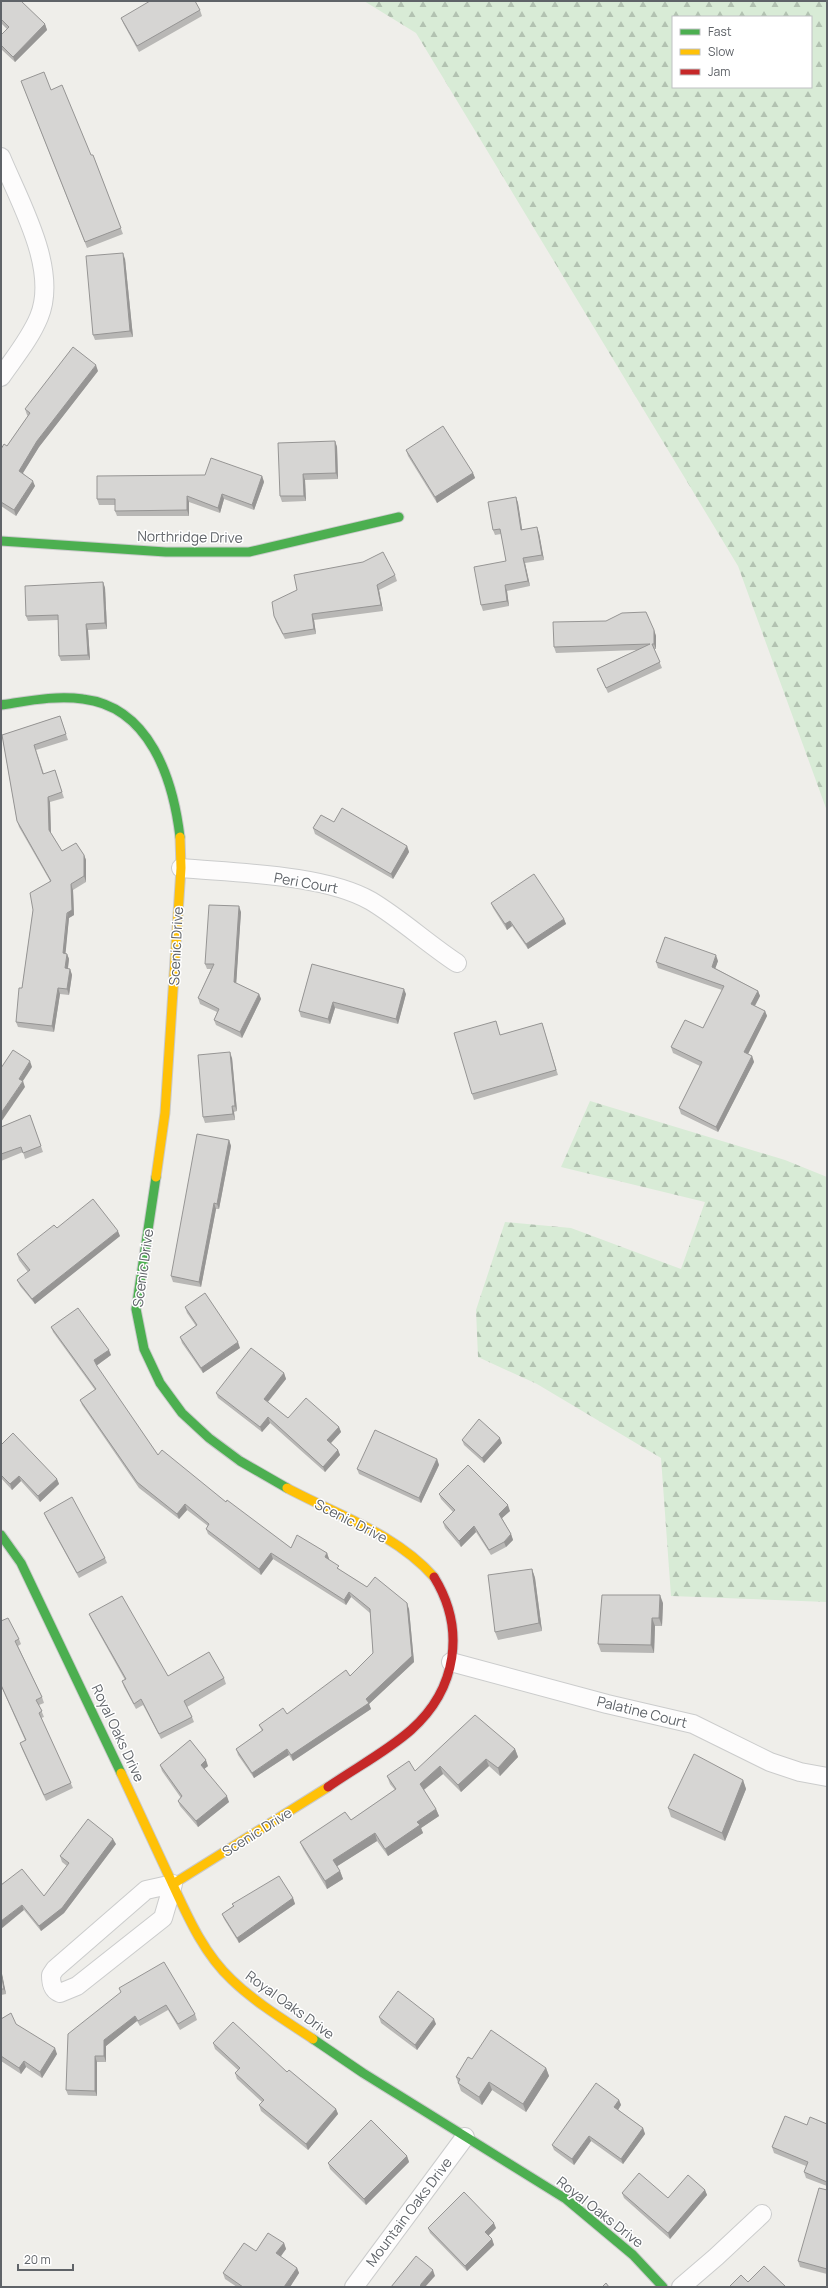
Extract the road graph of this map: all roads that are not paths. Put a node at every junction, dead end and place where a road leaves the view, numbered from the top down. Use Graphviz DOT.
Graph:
graph roads {
  1 [pos="1,157"];
  2 [pos="1,377"];
  3 [pos="399,517"];
  4 [pos="1,541"];
  5 [pos="1,705"];
  6 [pos="181,868"];
  7 [pos="457,963"];
  8 [pos="1,1535"];
  9 [pos="451,1662"];
  10 [pos="827,1777"];
  11 [pos="173,1884"];
  12 [pos="465,2137"];
  13 [pos="762,2214"];
  14 [pos="354,2287"];
  15 [pos="663,2287"];
  16 [pos="681,2287"];
  1 -- 2 [label="street"];
  3 -- 4 [label="street, Northridge Drive"];
  5 -- 6 [label="street, Scenic Drive"];
  6 -- 7 [label="street, Peri Court"];
  6 -- 9 [label="street, Scenic Drive"];
  8 -- 11 [label="street, Royal Oaks Drive"];
  9 -- 10 [label="street, Palatine Court"];
  9 -- 11 [label="street, Scenic Drive"];
  11 -- 11 [label="street, Scenic Drive"];
  11 -- 12 [label="street, Royal Oaks Drive"];
  12 -- 14 [label="street, Mountain Oaks Drive"];
  12 -- 15 [label="street, Royal Oaks Drive"];
  13 -- 16 [label="street"];
}
